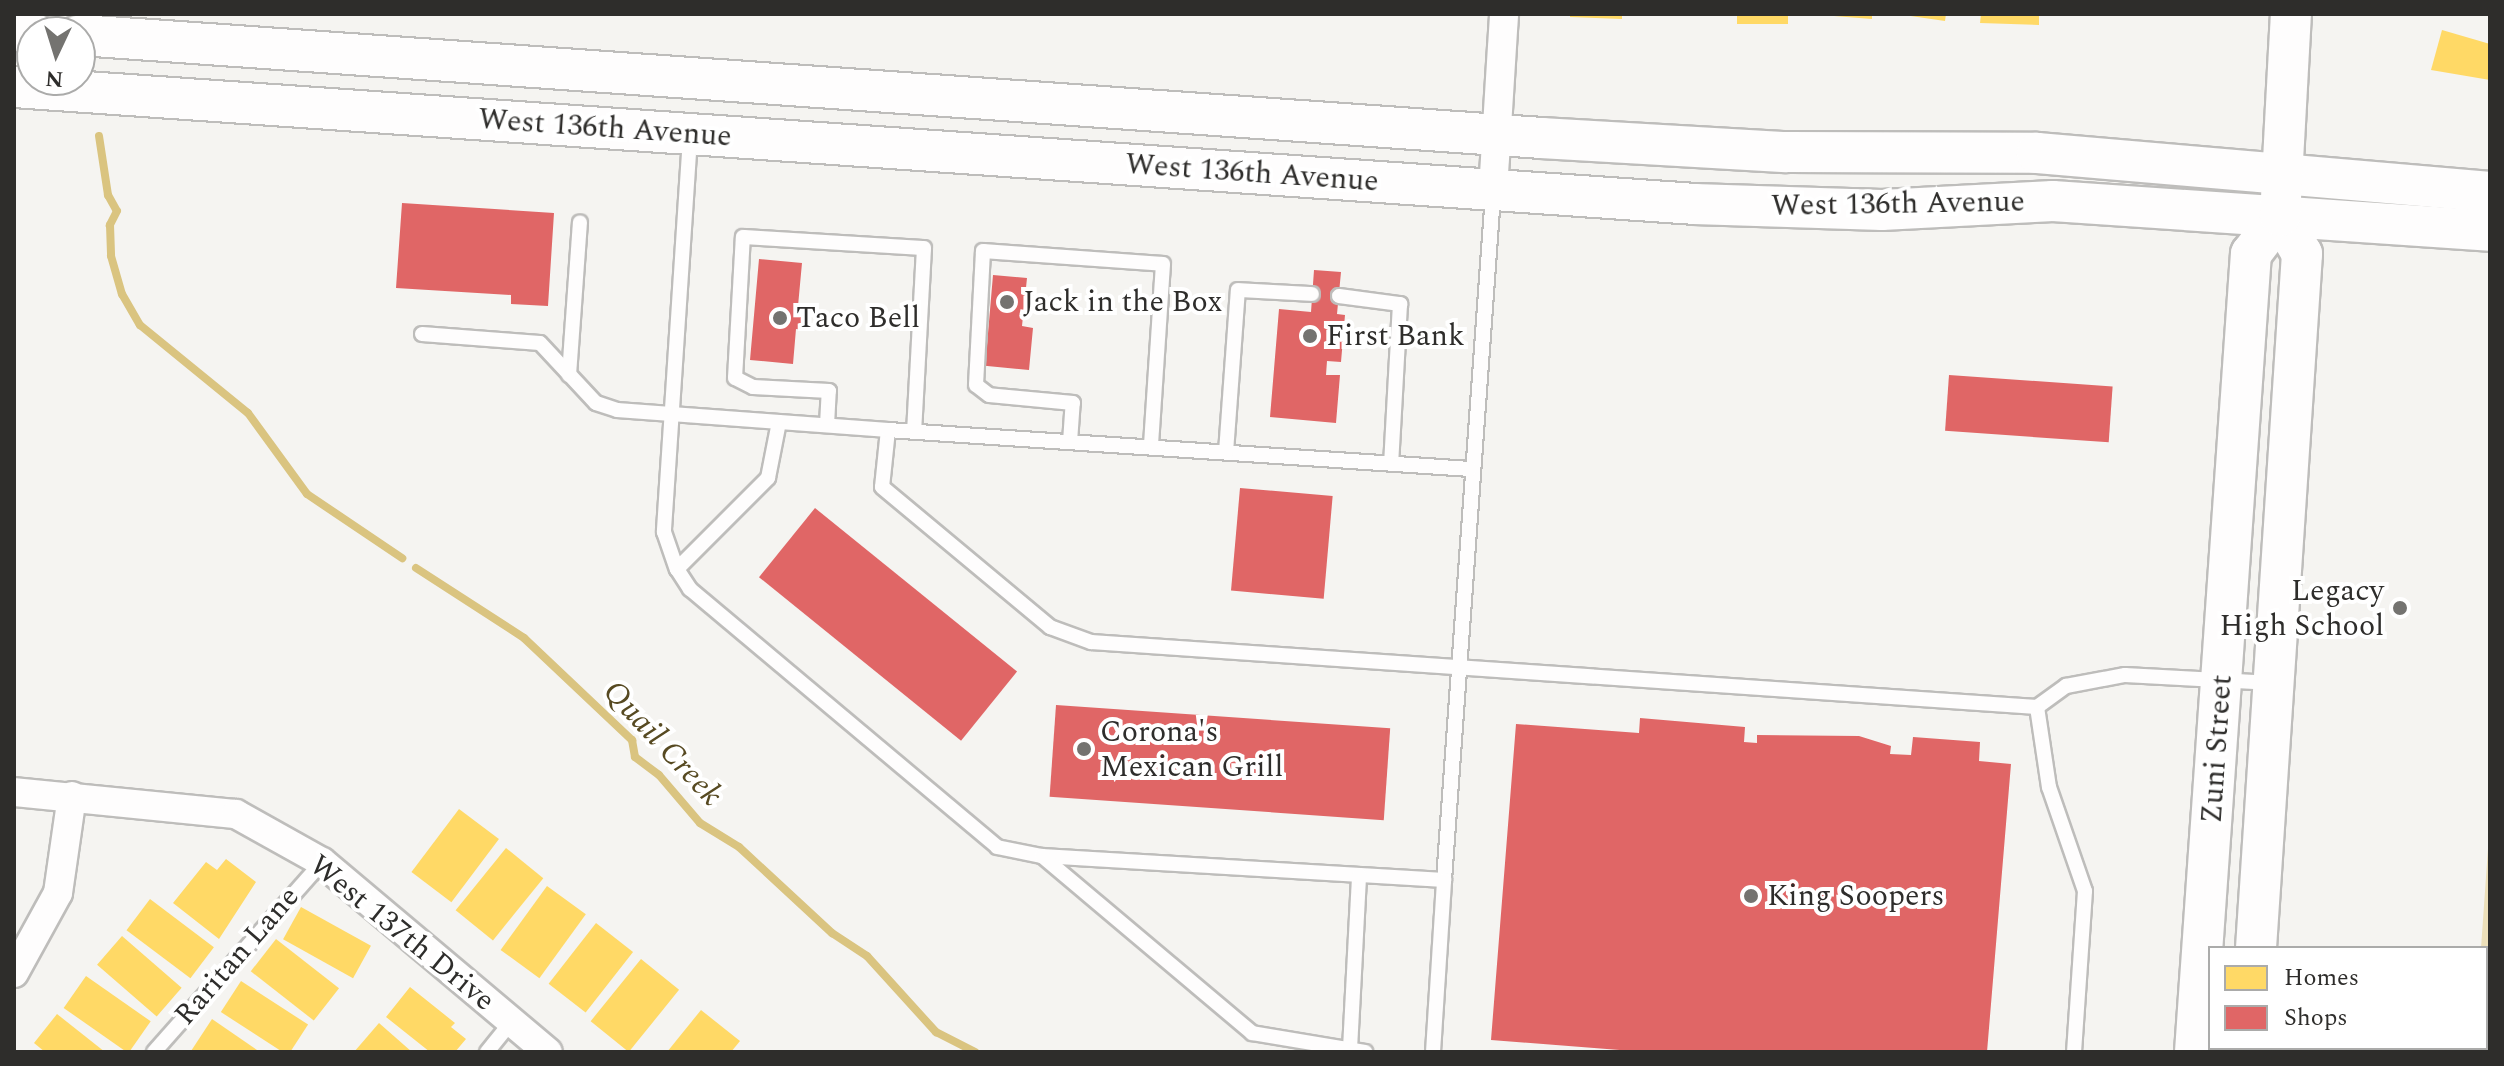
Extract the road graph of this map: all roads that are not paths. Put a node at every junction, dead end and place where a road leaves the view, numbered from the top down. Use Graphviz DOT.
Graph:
graph roads {
  1 [pos="1504,14"];
  2 [pos="2291,14"];
  3 [pos="96,36"];
  4 [pos="14,87"];
  5 [pos="690,134"];
  6 [pos="1497,135"];
  7 [pos="2282,175"];
  8 [pos="1493,190"];
  9 [pos="2490,192"];
  10 [pos="2280,216"];
  11 [pos="580,222"];
  12 [pos="2490,231"];
  13 [pos="1312,294"];
  14 [pos="1339,296"];
  15 [pos="422,334"];
  16 [pos="569,375"];
  17 [pos="671,414"];
  18 [pos="779,422"];
  19 [pos="827,425"];
  20 [pos="888,430"];
  21 [pos="914,431"];
  22 [pos="1070,442"];
  23 [pos="1151,447"];
  24 [pos="1226,452"];
  25 [pos="1391,463"];
  26 [pos="1470,469"];
  27 [pos="677,569"];
  28 [pos="1458,669"];
  29 [pos="2222,679"];
  30 [pos="2273,683"];
  31 [pos="2037,707"];
  32 [pos="14,792"];
  33 [pos="72,796"];
  34 [pos="1042,856"];
  35 [pos="322,862"];
  36 [pos="1359,875"];
  37 [pos="1444,880"];
  38 [pos="2256,946"];
  39 [pos="14,973"];
  40 [pos="511,1022"];
  41 [pos="1350,1049"];
  42 [pos="154,1052"];
  43 [pos="487,1052"];
  44 [pos="548,1052"];
  45 [pos="1365,1052"];
  46 [pos="1433,1052"];
  47 [pos="2074,1052"];
  48 [pos="2195,1052"];
  49 [pos="2207,1052"];
  1 -- 6 [label="street"];
  2 -- 7 [label="main road"];
  3 -- 6 [label="main road, West 136th Avenue"];
  4 -- 5 [label="main road, West 136th Avenue"];
  5 -- 8 [label="main road, West 136th Avenue"];
  5 -- 17 [label="lane"];
  6 -- 7 [label="main road, West 136th Avenue"];
  6 -- 8 [label="street"];
  7 -- 9 [label="main road, West 136th Avenue"];
  7 -- 10 [label="main road"];
  8 -- 10 [label="main road, West 136th Avenue"];
  8 -- 26 [label="lane"];
  10 -- 12 [label="main road, West 136th Avenue"];
  10 -- 29 [label="main road, Zuni Street"];
  10 -- 30 [label="main road, Zuni Street"];
  11 -- 16 [label="lane"];
  13 -- 24 [label="lane"];
  14 -- 25 [label="lane"];
  15 -- 16 [label="lane"];
  16 -- 17 [label="lane"];
  17 -- 18 [label="lane"];
  17 -- 27 [label="lane"];
  18 -- 19 [label="lane"];
  18 -- 27 [label="lane"];
  19 -- 20 [label="lane"];
  19 -- 21 [label="lane"];
  20 -- 21 [label="lane"];
  20 -- 28 [label="lane"];
  21 -- 22 [label="lane"];
  22 -- 23 [label="lane"];
  22 -- 23 [label="lane"];
  23 -- 24 [label="lane"];
  24 -- 25 [label="lane"];
  25 -- 26 [label="lane"];
  26 -- 28 [label="lane"];
  27 -- 34 [label="lane"];
  28 -- 31 [label="lane"];
  28 -- 37 [label="lane"];
  29 -- 30 [label="lane"];
  29 -- 31 [label="lane"];
  29 -- 48 [label="main road, Zuni Street"];
  30 -- 38 [label="main road, Zuni Street"];
  31 -- 47 [label="lane"];
  32 -- 33 [label="street, West 137th Drive"];
  33 -- 35 [label="street, West 137th Drive"];
  33 -- 39 [label="street"];
  34 -- 36 [label="lane"];
  34 -- 41 [label="lane"];
  35 -- 40 [label="street, West 137th Drive"];
  35 -- 42 [label="lane, Raritan Lane"];
  36 -- 37 [label="lane"];
  36 -- 41 [label="lane"];
  37 -- 46 [label="lane"];
  40 -- 43 [label="lane"];
  40 -- 44 [label="street, West 137th Drive"];
  41 -- 45 [label="lane"];
  48 -- 49 [label="lane"];
}
